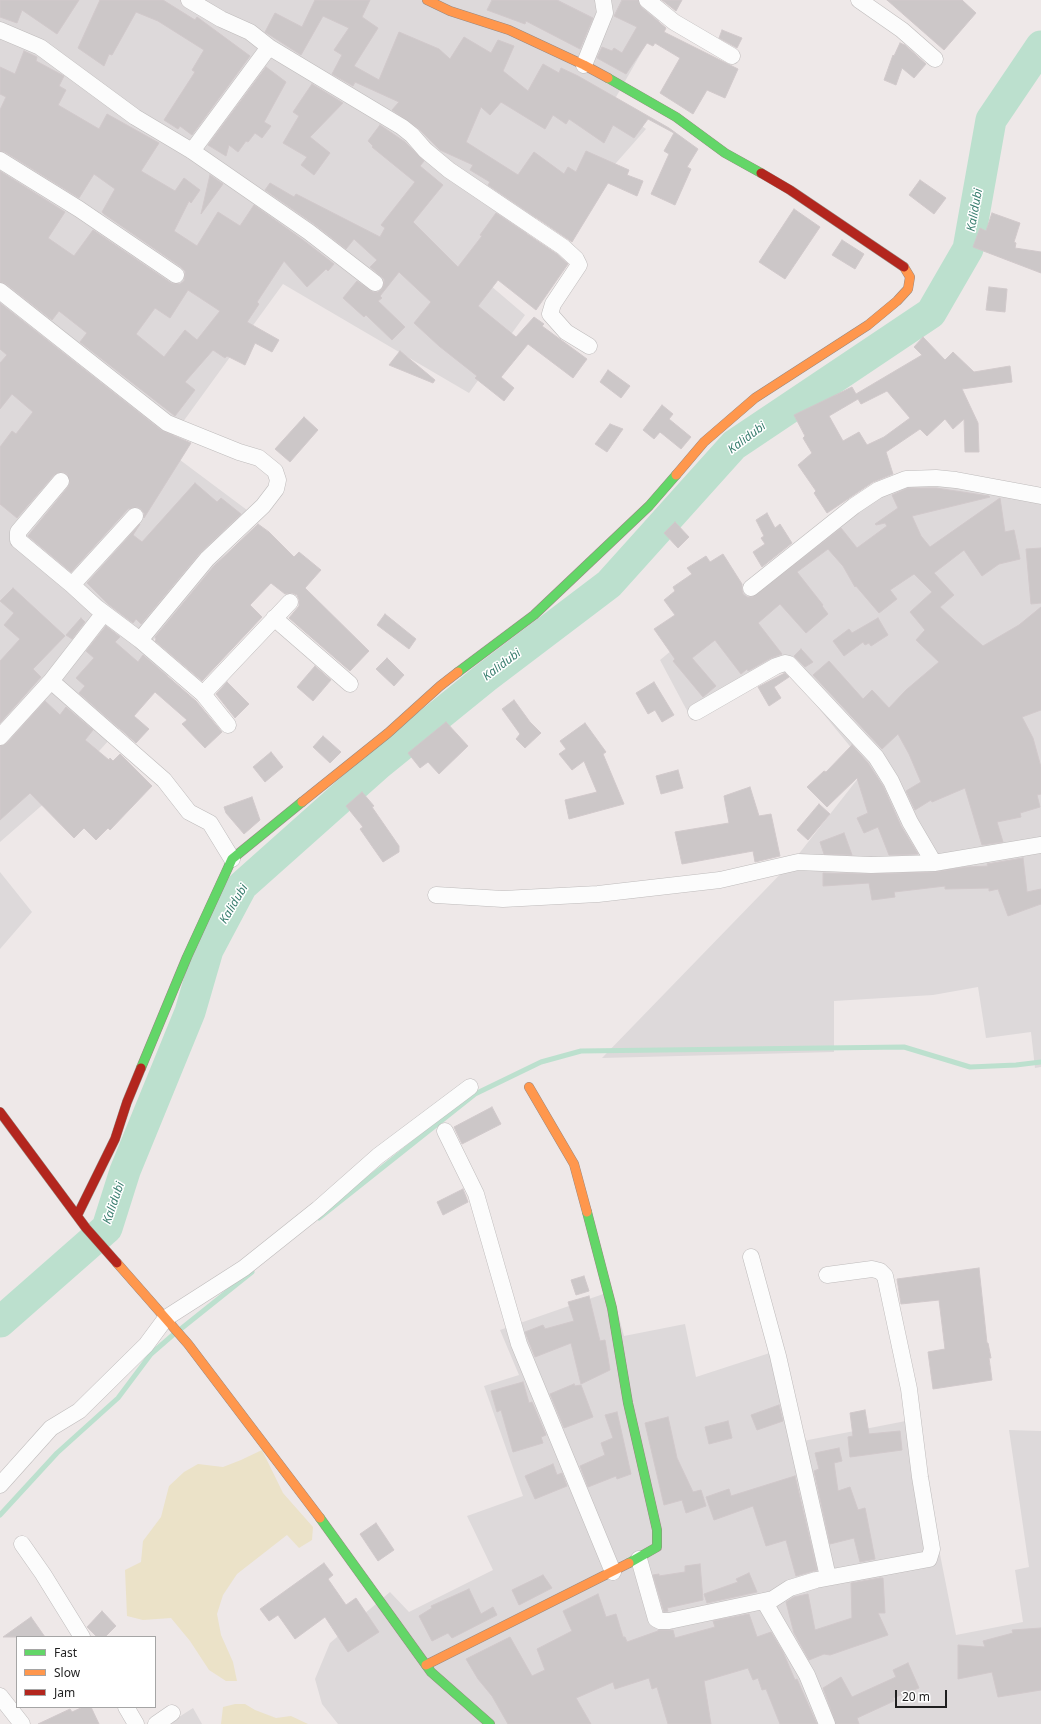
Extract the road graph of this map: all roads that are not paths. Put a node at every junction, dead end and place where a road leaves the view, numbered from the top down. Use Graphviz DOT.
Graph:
graph roads {
  1 [pos="189,0"];
  2 [pos="427,0"];
  3 [pos="603,0"];
  4 [pos="647,0"];
  5 [pos="860,0"];
  6 [pos="0,30"];
  7 [pos="269,48"];
  8 [pos="732,56"];
  9 [pos="935,59"];
  10 [pos="584,65"];
  11 [pos="192,151"];
  12 [pos="0,160"];
  13 [pos="176,275"];
  14 [pos="375,283"];
  15 [pos="0,291"];
  16 [pos="589,346"];
  17 [pos="61,481"];
  18 [pos="1041,496"];
  19 [pos="135,516"];
  20 [pos="72,585"];
  21 [pos="751,588"];
  22 [pos="290,602"];
  23 [pos="104,613"];
  24 [pos="274,618"];
  25 [pos="140,640"];
  26 [pos="51,681"];
  27 [pos="350,684"];
  28 [pos="203,694"];
  29 [pos="696,712"];
  30 [pos="228,725"];
  31 [pos="0,737"];
  32 [pos="1041,845"];
  33 [pos="232,859"];
  34 [pos="934,864"];
  35 [pos="436,895"];
  36 [pos="470,1087"];
  37 [pos="529,1087"];
  38 [pos="0,1112"];
  39 [pos="445,1131"];
  40 [pos="77,1216"];
  41 [pos="751,1257"];
  42 [pos="827,1275"];
  43 [pos="169,1322"];
  44 [pos="0,1485"];
  45 [pos="22,1544"];
  46 [pos="639,1559"];
  47 [pos="612,1572"];
  48 [pos="828,1578"];
  49 [pos="764,1601"];
  50 [pos="81,1636"];
  51 [pos="426,1665"];
  52 [pos="0,1696"];
  53 [pos="127,1708"];
  54 [pos="172,1713"];
  55 [pos="22,1724"];
  56 [pos="136,1724"];
  57 [pos="156,1724"];
  58 [pos="490,1724"];
  59 [pos="827,1724"];
  1 -- 7 [label="street"];
  2 -- 10 [label="street"];
  3 -- 10 [label="street"];
  4 -- 8 [label="street"];
  5 -- 9 [label="street"];
  6 -- 11 [label="street"];
  7 -- 11 [label="street"];
  7 -- 16 [label="street"];
  10 -- 33 [label="street"];
  11 -- 14 [label="street"];
  12 -- 13 [label="street"];
  15 -- 25 [label="street"];
  17 -- 20 [label="street"];
  18 -- 21 [label="street"];
  19 -- 20 [label="street"];
  20 -- 23 [label="street"];
  22 -- 24 [label="street"];
  23 -- 25 [label="street"];
  23 -- 26 [label="street"];
  24 -- 27 [label="street"];
  24 -- 28 [label="street"];
  25 -- 28 [label="street"];
  26 -- 31 [label="street"];
  26 -- 33 [label="street"];
  28 -- 30 [label="street"];
  29 -- 34 [label="street"];
  32 -- 34 [label="street"];
  33 -- 40 [label="street"];
  34 -- 35 [label="street"];
  36 -- 43 [label="street"];
  37 -- 46 [label="street"];
  38 -- 40 [label="street"];
  39 -- 47 [label="street"];
  40 -- 43 [label="street"];
  41 -- 48 [label="street"];
  42 -- 48 [label="street"];
  43 -- 44 [label="street"];
  43 -- 51 [label="street"];
  45 -- 50 [label="street"];
  46 -- 47 [label="street"];
  46 -- 49 [label="street"];
  47 -- 51 [label="street"];
  48 -- 49 [label="street"];
  49 -- 59 [label="street"];
  51 -- 58 [label="street"];
  52 -- 55 [label="street"];
  53 -- 56 [label="street"];
  54 -- 57 [label="street"];
}
